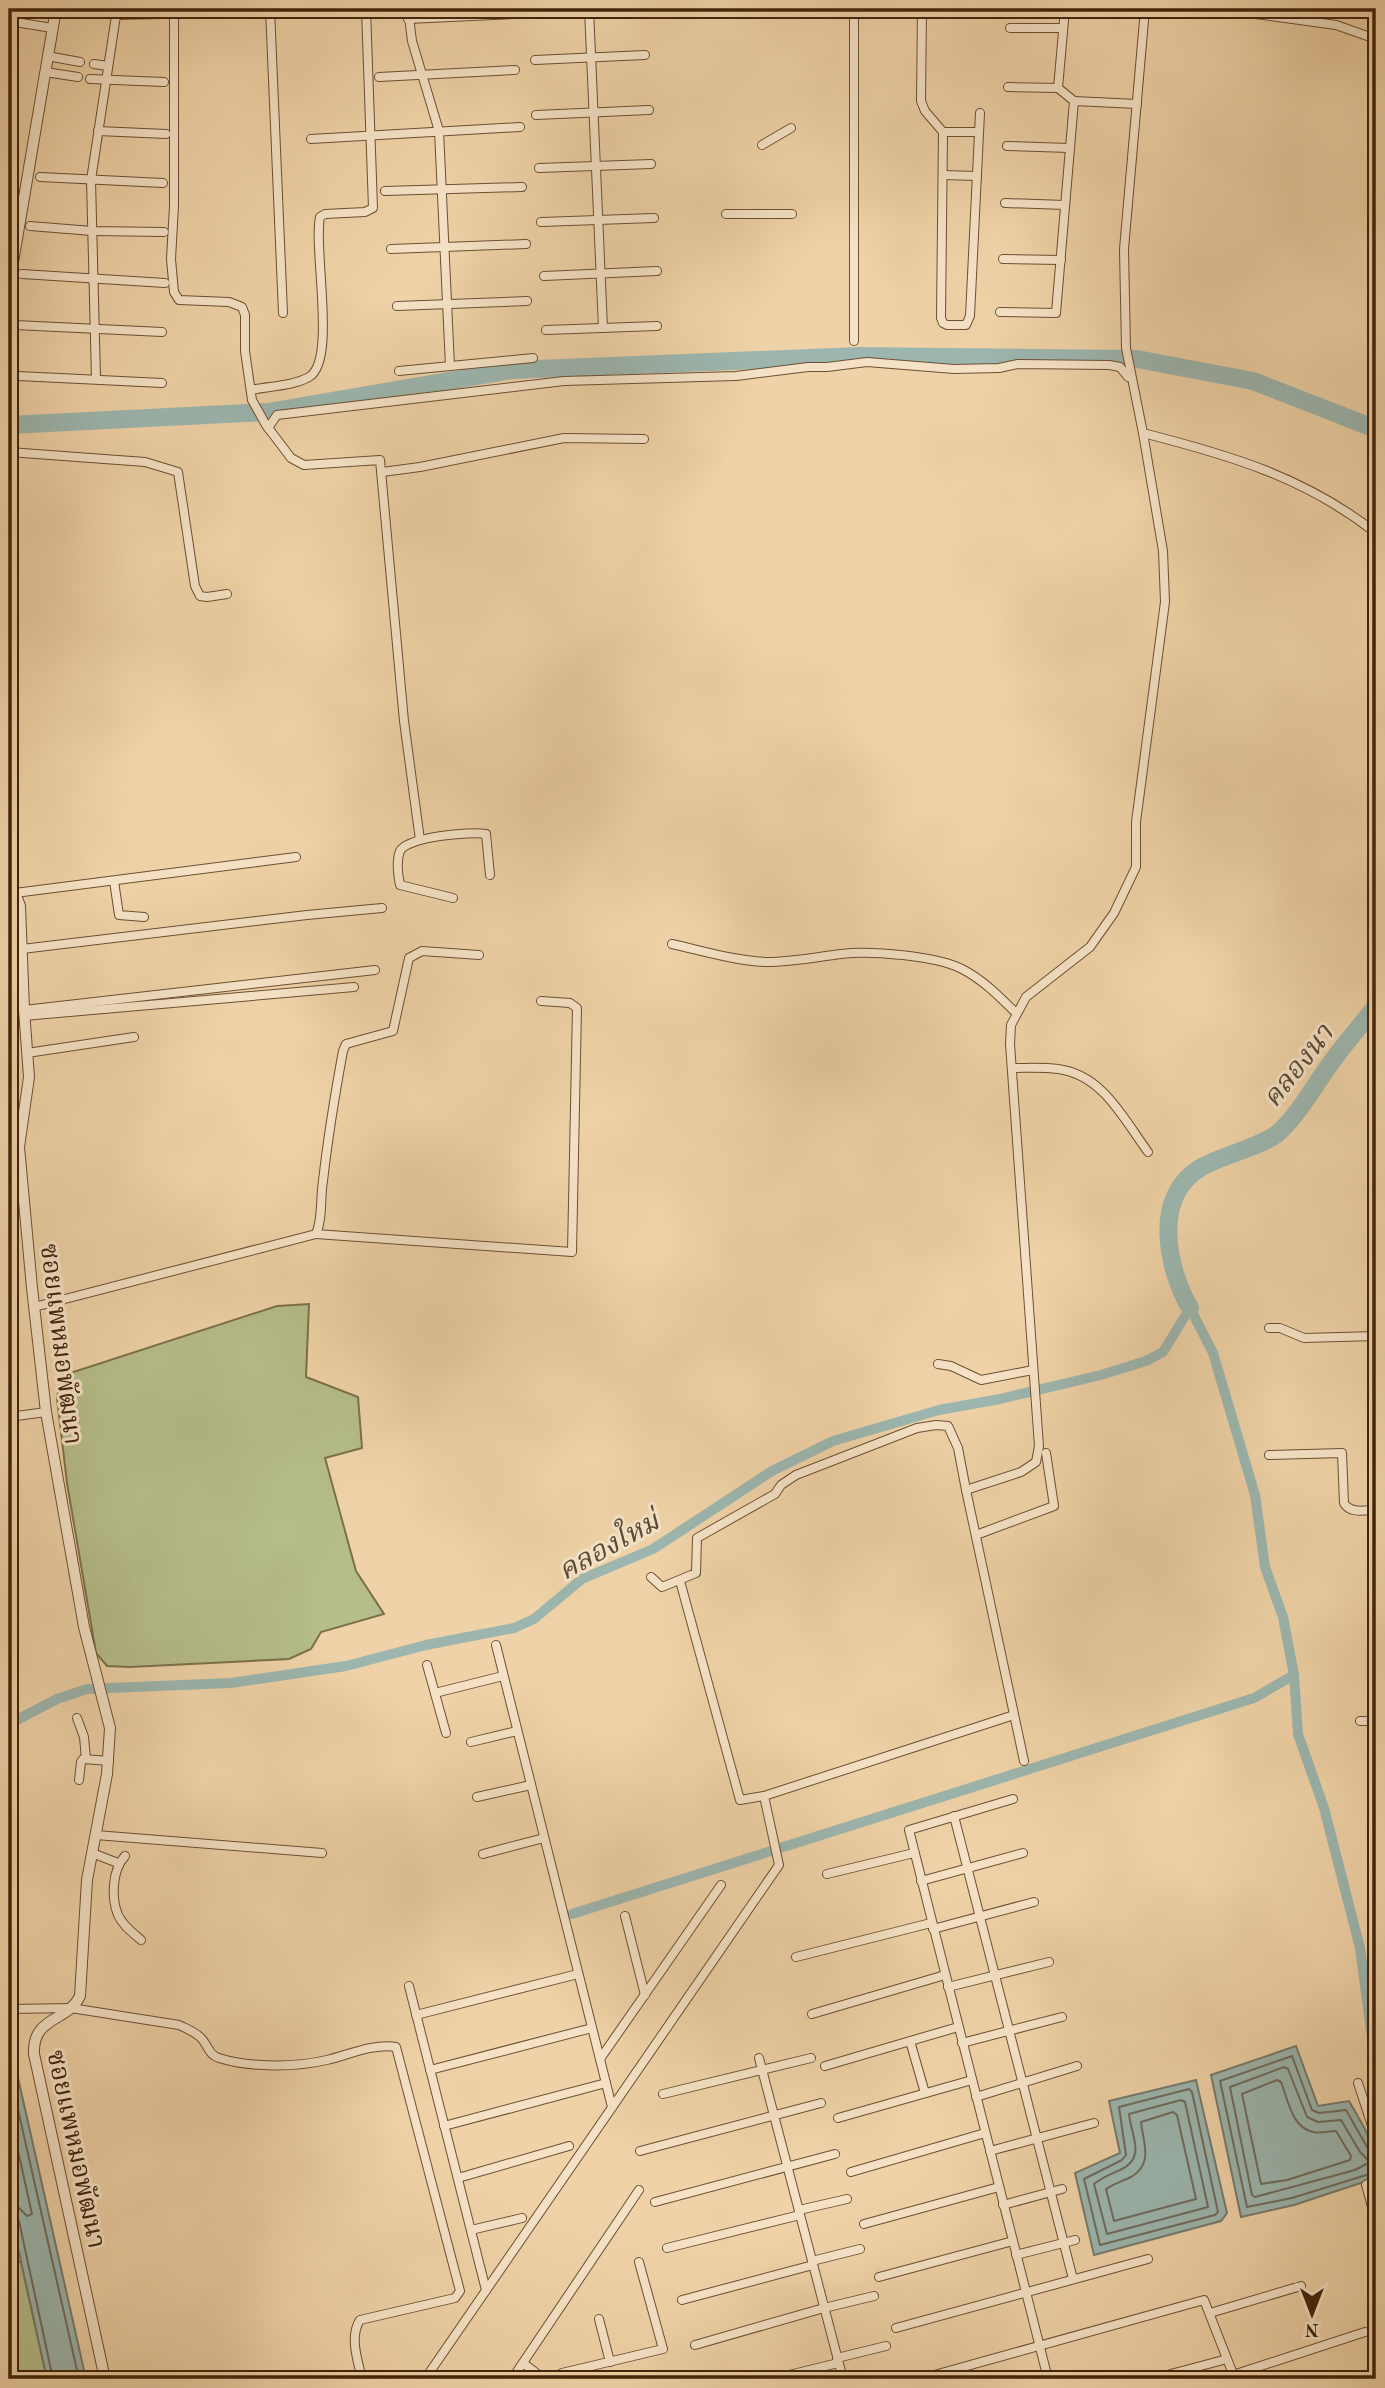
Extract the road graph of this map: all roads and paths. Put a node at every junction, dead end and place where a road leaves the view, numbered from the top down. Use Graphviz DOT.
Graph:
graph roads {
  1 [pos="55,9"];
  2 [pos="174,9"];
  3 [pos="270,9"];
  4 [pos="366,9"];
  5 [pos="408,9"];
  6 [pos="589,9"];
  7 [pos="854,9"];
  8 [pos="922,9"];
  9 [pos="1065,9"];
  10 [pos="1145,9"];
  11 [pos="1219,9"];
  12 [pos="116,12"];
  13 [pos="163,14"];
  14 [pos="515,14"];
  15 [pos="408,19"];
  16 [pos="9,22"];
  17 [pos="1010,28"];
  18 [pos="1063,28"];
  19 [pos="52,29"];
  20 [pos="1376,39"];
  21 [pos="645,55"];
  22 [pos="47,56"];
  23 [pos="591,57"];
  24 [pos="535,60"];
  25 [pos="80,62"];
  26 [pos="94,64"];
  27 [pos="108,66"];
  28 [pos="515,71"];
  29 [pos="45,72"];
  30 [pos="78,77"];
  31 [pos="422,77"];
  32 [pos="379,78"];
  33 [pos="90,79"];
  34 [pos="106,81"];
  35 [pos="164,82"];
  36 [pos="1008,87"];
  37 [pos="1058,88"];
  38 [pos="1074,101"];
  39 [pos="1137,104"];
  40 [pos="649,110"];
  41 [pos="594,113"];
  42 [pos="980,113"];
  43 [pos="536,115"];
  44 [pos="520,127"];
  45 [pos="791,128"];
  46 [pos="98,131"];
  47 [pos="439,131"];
  48 [pos="943,132"];
  49 [pos="979,132"];
  50 [pos="166,134"];
  51 [pos="372,135"];
  52 [pos="311,139"];
  53 [pos="762,145"];
  54 [pos="1007,146"];
  55 [pos="1069,148"];
  56 [pos="651,164"];
  57 [pos="596,166"];
  58 [pos="540,168"];
  59 [pos="943,175"];
  60 [pos="977,176"];
  61 [pos="40,177"];
  62 [pos="91,180"];
  63 [pos="163,183"];
  64 [pos="522,187"];
  65 [pos="442,190"];
  66 [pos="385,191"];
  67 [pos="1005,203"];
  68 [pos="1065,205"];
  69 [pos="726,214"];
  70 [pos="792,214"];
  71 [pos="9,216"];
  72 [pos="20,217"];
  73 [pos="654,218"];
  74 [pos="598,220"];
  75 [pos="541,222"];
  76 [pos="30,226"];
  77 [pos="93,231"];
  78 [pos="164,232"];
  79 [pos="526,244"];
  80 [pos="444,246"];
  81 [pos="391,248"];
  82 [pos="1003,259"];
  83 [pos="1060,260"];
  84 [pos="657,271"];
  85 [pos="22,274"];
  86 [pos="601,274"];
  87 [pos="544,276"];
  88 [pos="94,279"];
  89 [pos="9,280"];
  90 [pos="165,283"];
  91 [pos="527,301"];
  92 [pos="447,304"];
  93 [pos="397,306"];
  94 [pos="1000,312"];
  95 [pos="283,313"];
  96 [pos="15,325"];
  97 [pos="657,326"];
  98 [pos="603,327"];
  99 [pos="95,329"];
  100 [pos="546,330"];
  101 [pos="162,332"];
  102 [pos="854,341"];
  103 [pos="533,358"];
  104 [pos="450,366"];
  105 [pos="399,371"];
  106 [pos="18,376"];
  107 [pos="1130,377"];
  108 [pos="96,379"];
  109 [pos="162,383"];
  110 [pos="251,390"];
  111 [pos="267,426"];
  112 [pos="1143,433"];
  113 [pos="644,439"];
  114 [pos="9,452"];
  115 [pos="382,472"];
  116 [pos="1376,533"];
  117 [pos="227,594"];
  118 [pos="420,840"];
  119 [pos="296,857"];
  120 [pos="490,874"];
  121 [pos="114,881"];
  122 [pos="12,892"];
  123 [pos="453,898"];
  124 [pos="382,908"];
  125 [pos="144,917"];
  126 [pos="672,944"];
  127 [pos="22,949"];
  128 [pos="478,955"];
  129 [pos="22,969"];
  130 [pos="9,970"];
  131 [pos="374,970"];
  132 [pos="354,987"];
  133 [pos="541,1001"];
  134 [pos="1018,1010"];
  135 [pos="24,1013"];
  136 [pos="134,1037"];
  137 [pos="27,1053"];
  138 [pos="1013,1068"];
  139 [pos="1148,1152"];
  140 [pos="316,1234"];
  141 [pos="34,1307"];
  142 [pos="1269,1328"];
  143 [pos="1376,1336"];
  144 [pos="938,1364"];
  145 [pos="1032,1370"];
  146 [pos="46,1412"];
  147 [pos="9,1417"];
  148 [pos="1046,1453"];
  149 [pos="1269,1455"];
  150 [pos="966,1490"];
  151 [pos="1376,1510"];
  152 [pos="976,1535"];
  153 [pos="651,1577"];
  154 [pos="680,1581"];
  155 [pos="496,1645"];
  156 [pos="427,1665"];
  157 [pos="503,1676"];
  158 [pos="435,1693"];
  159 [pos="1014,1715"];
  160 [pos="77,1718"];
  161 [pos="1360,1721"];
  162 [pos="1376,1721"];
  163 [pos="517,1731"];
  164 [pos="446,1733"];
  165 [pos="471,1742"];
  166 [pos="86,1759"];
  167 [pos="109,1760"];
  168 [pos="1024,1761"];
  169 [pos="79,1780"];
  170 [pos="531,1785"];
  171 [pos="764,1796"];
  172 [pos="477,1797"];
  173 [pos="1013,1798"];
  174 [pos="954,1816"];
  175 [pos="96,1835"];
  176 [pos="544,1838"];
  177 [pos="322,1853"];
  178 [pos="914,1853"];
  179 [pos="1023,1853"];
  180 [pos="483,1854"];
  181 [pos="91,1855"];
  182 [pos="967,1868"];
  183 [pos="827,1874"];
  184 [pos="921,1881"];
  185 [pos="721,1885"];
  186 [pos="1034,1902"];
  187 [pos="625,1916"];
  188 [pos="980,1917"];
  189 [pos="932,1926"];
  190 [pos="141,1940"];
  191 [pos="796,1957"];
  192 [pos="1049,1962"];
  193 [pos="578,1974"];
  194 [pos="945,1975"];
  195 [pos="995,1975"];
  196 [pos="409,1986"];
  197 [pos="948,1987"];
  198 [pos="645,1995"];
  199 [pos="71,2008"];
  200 [pos="9,2009"];
  201 [pos="812,2014"];
  202 [pos="416,2015"];
  203 [pos="1062,2017"];
  204 [pos="958,2027"];
  205 [pos="592,2028"];
  206 [pos="1009,2031"];
  207 [pos="911,2041"];
  208 [pos="962,2043"];
  209 [pos="759,2058"];
  210 [pos="811,2058"];
  211 [pos="600,2059"];
  212 [pos="825,2066"];
  213 [pos="1077,2066"];
  214 [pos="762,2069"];
  215 [pos="430,2070"];
  216 [pos="972,2080"];
  217 [pos="1023,2082"];
  218 [pos="606,2083"];
  219 [pos="1358,2083"];
  220 [pos="925,2093"];
  221 [pos="663,2094"];
  222 [pos="976,2097"];
  223 [pos="821,2103"];
  224 [pos="612,2107"];
  225 [pos="774,2115"];
  226 [pos="838,2118"];
  227 [pos="1094,2123"];
  228 [pos="444,2126"];
  229 [pos="985,2133"];
  230 [pos="1037,2138"];
  231 [pos="1376,2138"];
  232 [pos="569,2146"];
  233 [pos="639,2151"];
  234 [pos="990,2151"];
  235 [pos="835,2154"];
  236 [pos="788,2167"];
  237 [pos="851,2172"];
  238 [pos="458,2178"];
  239 [pos="1376,2179"];
  240 [pos="999,2186"];
  241 [pos="1062,2189"];
  242 [pos="639,2190"];
  243 [pos="1051,2192"];
  244 [pos="847,2199"];
  245 [pos="655,2202"];
  246 [pos="1003,2204"];
  247 [pos="799,2213"];
  248 [pos="522,2218"];
  249 [pos="1376,2221"];
  250 [pos="864,2224"];
  251 [pos="471,2230"];
  252 [pos="1075,2240"];
  253 [pos="1013,2241"];
  254 [pos="1064,2243"];
  255 [pos="667,2248"];
  256 [pos="860,2249"];
  257 [pos="1016,2255"];
  258 [pos="1148,2259"];
  259 [pos="639,2262"];
  260 [pos="813,2263"];
  261 [pos="879,2277"];
  262 [pos="1073,2280"];
  263 [pos="1301,2286"];
  264 [pos="486,2290"];
  265 [pos="1026,2292"];
  266 [pos="874,2296"];
  267 [pos="682,2300"];
  268 [pos="824,2308"];
  269 [pos="1210,2313"];
  270 [pos="599,2319"];
  271 [pos="896,2328"];
  272 [pos="1365,2332"];
  273 [pos="695,2345"];
  274 [pos="886,2346"];
  275 [pos="1039,2346"];
  276 [pos="1227,2359"];
  277 [pos="838,2360"];
  278 [pos="610,2362"];
  279 [pos="523,2363"];
  280 [pos="1234,2377"];
  281 [pos="105,2379"];
  282 [pos="362,2379"];
  283 [pos="425,2379"];
  284 [pos="512,2379"];
  285 [pos="544,2379"];
  286 [pos="556,2379"];
  287 [pos="773,2379"];
  288 [pos="842,2379"];
  289 [pos="920,2379"];
  290 [pos="1048,2379"];
  291 [pos="1153,2379"];
  1 -- 19 [label="street"];
  2 -- 110 [label="street"];
  3 -- 95 [label="street"];
  4 -- 51 [label="street"];
  5 -- 15 [label="street"];
  6 -- 23 [label="street"];
  7 -- 102 [label="street"];
  8 -- 48 [label="street"];
  9 -- 18 [label="street"];
  10 -- 39 [label="street"];
  11 -- 20 [label="street"];
  12 -- 13 [label="street"];
  12 -- 27 [label="street"];
  14 -- 15 [label="street"];
  15 -- 31 [label="street"];
  16 -- 19 [label="street"];
  17 -- 18 [label="street"];
  18 -- 37 [label="street"];
  19 -- 22 [label="street"];
  21 -- 23 [label="street"];
  22 -- 25 [label="street"];
  22 -- 29 [label="street"];
  23 -- 24 [label="street"];
  23 -- 41 [label="street"];
  26 -- 27 [label="street"];
  27 -- 34 [label="street"];
  28 -- 31 [label="street"];
  29 -- 30 [label="street"];
  29 -- 72 [label="street"];
  31 -- 32 [label="street"];
  31 -- 47 [label="street"];
  33 -- 34 [label="street"];
  34 -- 35 [label="street"];
  34 -- 46 [label="street"];
  36 -- 37 [label="street"];
  37 -- 38 [label="street"];
  38 -- 39 [label="street"];
  38 -- 55 [label="street"];
  39 -- 107 [label="street"];
  40 -- 41 [label="street"];
  41 -- 43 [label="street"];
  41 -- 57 [label="street"];
  42 -- 49 [label="street"];
  44 -- 47 [label="street"];
  45 -- 53 [label="street"];
  46 -- 50 [label="street"];
  46 -- 62 [label="street"];
  47 -- 51 [label="street"];
  47 -- 65 [label="street"];
  48 -- 49 [label="street"];
  48 -- 59 [label="street"];
  49 -- 60 [label="street"];
  51 -- 52 [label="street"];
  51 -- 110 [label="street"];
  54 -- 55 [label="street"];
  55 -- 68 [label="street"];
  56 -- 57 [label="street"];
  57 -- 58 [label="street"];
  57 -- 74 [label="street"];
  59 -- 60 [label="street"];
  59 -- 60 [label="street"];
  61 -- 62 [label="street"];
  62 -- 63 [label="street"];
  62 -- 77 [label="street"];
  64 -- 65 [label="street"];
  65 -- 66 [label="street"];
  65 -- 80 [label="street"];
  67 -- 68 [label="street"];
  68 -- 83 [label="street"];
  69 -- 70 [label="street"];
  71 -- 72 [label="street"];
  72 -- 89 [label="street"];
  73 -- 74 [label="street"];
  74 -- 75 [label="street"];
  74 -- 86 [label="street"];
  76 -- 77 [label="street"];
  77 -- 78 [label="street"];
  77 -- 88 [label="street"];
  79 -- 80 [label="street"];
  80 -- 81 [label="street"];
  80 -- 92 [label="street"];
  82 -- 83 [label="street"];
  83 -- 94 [label="street"];
  84 -- 86 [label="street"];
  85 -- 88 [label="street"];
  86 -- 87 [label="street"];
  86 -- 98 [label="street"];
  88 -- 90 [label="street"];
  88 -- 99 [label="street"];
  91 -- 92 [label="street"];
  92 -- 93 [label="street"];
  92 -- 104 [label="street"];
  96 -- 99 [label="street"];
  97 -- 98 [label="street"];
  98 -- 100 [label="street"];
  99 -- 101 [label="street"];
  99 -- 108 [label="street"];
  103 -- 104 [label="street"];
  104 -- 105 [label="street"];
  106 -- 108 [label="street"];
  107 -- 111 [label="street"];
  107 -- 112 [label="street"];
  108 -- 109 [label="street"];
  110 -- 111 [label="street"];
  111 -- 115 [label="street"];
  112 -- 116 [label="street"];
  112 -- 134 [label="street"];
  113 -- 115 [label="street"];
  114 -- 117 [label="street"];
  115 -- 118 [label="street"];
  118 -- 120 [label="street"];
  118 -- 123 [label="street"];
  119 -- 121 [label="street"];
  121 -- 122 [label="street"];
  121 -- 125 [label="street"];
  122 -- 127 [label="street, ซอยแพหมอพัฒนา"];
  124 -- 127 [label="street"];
  126 -- 134 [label="street"];
  127 -- 129 [label="street, ซอยแพหมอพัฒนา"];
  128 -- 140 [label="street"];
  129 -- 130 [label="street"];
  129 -- 135 [label="street, ซอยแพหมอพัฒนา"];
  131 -- 135 [label="street"];
  132 -- 135 [label="street"];
  133 -- 140 [label="street"];
  134 -- 138 [label="street"];
  135 -- 137 [label="street, ซอยแพหมอพัฒนา"];
  136 -- 137 [label="street"];
  137 -- 141 [label="street, ซอยแพหมอพัฒนา"];
  138 -- 139 [label="street"];
  138 -- 145 [label="street"];
  140 -- 141 [label="street"];
  141 -- 146 [label="street, ซอยแพหมอพัฒนา"];
  142 -- 143 [label="street"];
  144 -- 145 [label="street"];
  145 -- 150 [label="street"];
  146 -- 147 [label="street"];
  146 -- 167 [label="street, ซอยแพหมอพัฒนา"];
  148 -- 152 [label="street"];
  149 -- 151 [label="street"];
  150 -- 152 [label="street"];
  150 -- 154 [label="street"];
  152 -- 159 [label="street"];
  153 -- 154 [label="street"];
  154 -- 171 [label="street"];
  155 -- 157 [label="street"];
  156 -- 158 [label="street"];
  157 -- 158 [label="street"];
  157 -- 163 [label="street"];
  158 -- 164 [label="street"];
  159 -- 168 [label="street"];
  159 -- 171 [label="street"];
  160 -- 166 [label="street"];
  161 -- 162 [label="street"];
  163 -- 165 [label="street"];
  163 -- 170 [label="street"];
  166 -- 167 [label="street"];
  166 -- 169 [label="street"];
  167 -- 175 [label="street, ซอยแพหมอพัฒนา"];
  170 -- 172 [label="street"];
  170 -- 176 [label="street"];
  171 -- 224 [label="street"];
  173 -- 174 [label="street"];
  174 -- 178 [label="street"];
  174 -- 182 [label="street"];
  175 -- 177 [label="street"];
  175 -- 181 [label="street, ซอยแพหมอพัฒนา"];
  176 -- 180 [label="street"];
  176 -- 193 [label="street"];
  178 -- 183 [label="street"];
  178 -- 184 [label="street"];
  179 -- 182 [label="street"];
  181 -- 190 [label="street"];
  181 -- 199 [label="street, ซอยแพหมอพัฒนา"];
  182 -- 184 [label="street"];
  182 -- 188 [label="street"];
  184 -- 189 [label="street"];
  185 -- 198 [label="street"];
  186 -- 188 [label="street"];
  187 -- 198 [label="street"];
  188 -- 189 [label="street"];
  188 -- 195 [label="street"];
  189 -- 191 [label="street"];
  189 -- 194 [label="street"];
  192 -- 195 [label="street"];
  193 -- 202 [label="street"];
  193 -- 205 [label="street"];
  194 -- 197 [label="street"];
  194 -- 201 [label="street"];
  195 -- 197 [label="street"];
  195 -- 206 [label="street"];
  196 -- 202 [label="street"];
  197 -- 204 [label="street"];
  198 -- 211 [label="street"];
  199 -- 200 [label="street"];
  199 -- 281 [label="street, ซอยแพหมอพัฒนา"];
  199 -- 282 [label="street"];
  202 -- 215 [label="street"];
  203 -- 206 [label="street"];
  204 -- 207 [label="street"];
  204 -- 208 [label="street"];
  205 -- 211 [label="street"];
  205 -- 215 [label="street"];
  206 -- 208 [label="street"];
  206 -- 217 [label="street"];
  207 -- 212 [label="street"];
  207 -- 220 [label="street"];
  208 -- 216 [label="street"];
  209 -- 214 [label="street"];
  210 -- 214 [label="street"];
  211 -- 218 [label="street"];
  213 -- 217 [label="street"];
  214 -- 221 [label="street"];
  214 -- 225 [label="street"];
  215 -- 228 [label="street"];
  216 -- 220 [label="street"];
  216 -- 222 [label="street"];
  217 -- 222 [label="street"];
  217 -- 230 [label="street"];
  218 -- 224 [label="street"];
  218 -- 228 [label="street"];
  219 -- 231 [label="street"];
  220 -- 226 [label="street"];
  222 -- 229 [label="street"];
  223 -- 225 [label="street"];
  224 -- 264 [label="street"];
  225 -- 233 [label="street"];
  225 -- 236 [label="street"];
  227 -- 230 [label="street"];
  228 -- 238 [label="street"];
  229 -- 234 [label="street"];
  229 -- 237 [label="street"];
  230 -- 234 [label="street"];
  230 -- 243 [label="street"];
  232 -- 238 [label="street"];
  234 -- 240 [label="street"];
  235 -- 236 [label="street"];
  236 -- 245 [label="street"];
  236 -- 247 [label="street"];
  238 -- 251 [label="street"];
  239 -- 249 [label="street"];
  240 -- 246 [label="street"];
  240 -- 250 [label="street"];
  241 -- 243 [label="street"];
  242 -- 279 [label="street"];
  243 -- 246 [label="street"];
  243 -- 254 [label="street"];
  244 -- 247 [label="street"];
  246 -- 253 [label="street"];
  247 -- 255 [label="street"];
  247 -- 260 [label="street"];
  248 -- 251 [label="street"];
  251 -- 264 [label="street"];
  252 -- 254 [label="street"];
  253 -- 257 [label="street"];
  253 -- 261 [label="street"];
  254 -- 257 [label="street"];
  254 -- 262 [label="street"];
  256 -- 260 [label="street"];
  257 -- 265 [label="street"];
  258 -- 262 [label="street"];
  259 -- 278 [label="street"];
  260 -- 267 [label="street"];
  260 -- 268 [label="street"];
  262 -- 265 [label="street"];
  263 -- 269 [label="street"];
  264 -- 283 [label="street"];
  265 -- 271 [label="street"];
  265 -- 275 [label="street"];
  266 -- 268 [label="street"];
  268 -- 273 [label="street"];
  268 -- 277 [label="street"];
  269 -- 275 [label="street"];
  269 -- 276 [label="street"];
  270 -- 278 [label="street"];
  272 -- 280 [label="street"];
  274 -- 277 [label="street"];
  275 -- 289 [label="street"];
  275 -- 290 [label="street"];
  276 -- 280 [label="street"];
  276 -- 291 [label="street"];
  277 -- 287 [label="street"];
  277 -- 288 [label="street"];
  278 -- 286 [label="street"];
  279 -- 284 [label="street"];
  279 -- 285 [label="street"];
}
